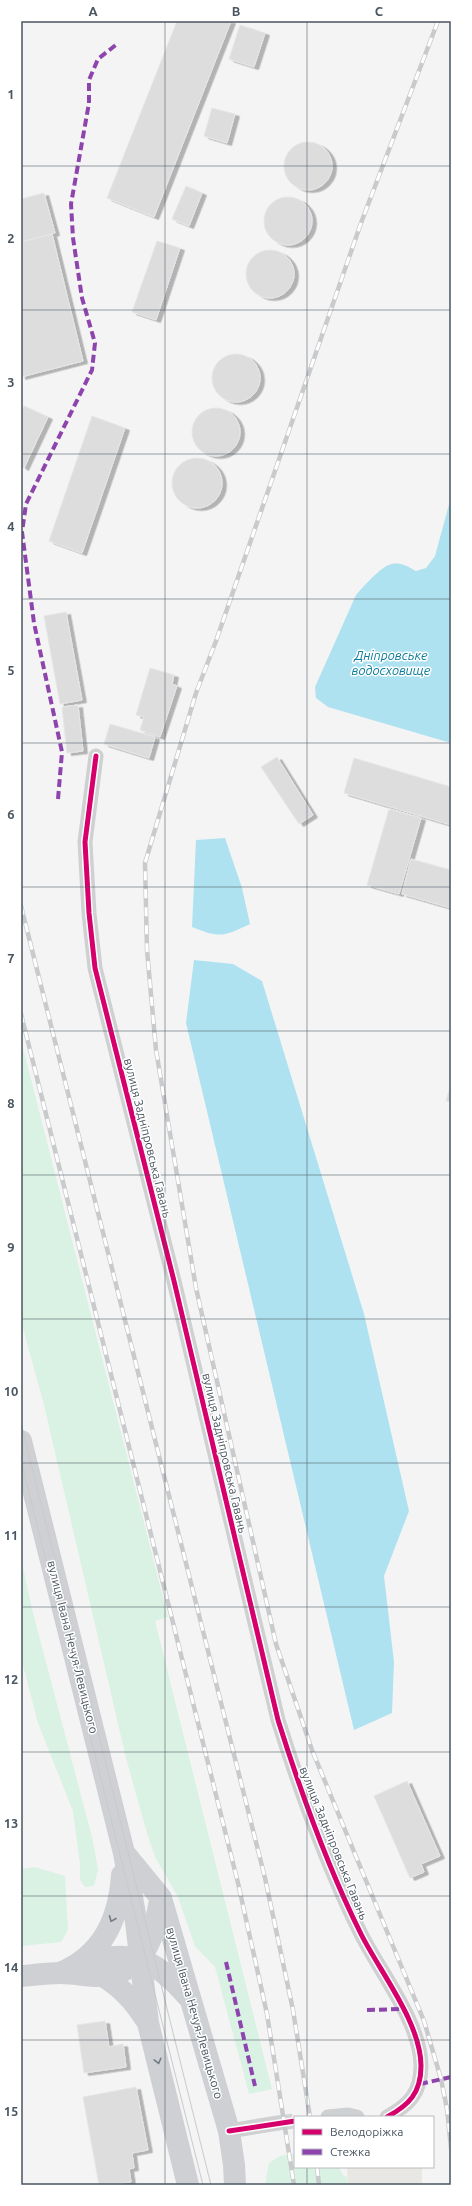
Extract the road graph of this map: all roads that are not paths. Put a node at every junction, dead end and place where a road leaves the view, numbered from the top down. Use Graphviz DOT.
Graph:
graph roads {
  1 [pos="96,756"];
  2 [pos="21,1441"];
  3 [pos="124,1853"];
  4 [pos="160,1898"];
  5 [pos="141,1958"];
  6 [pos="68,1970"];
  7 [pos="21,1976"];
  8 [pos="103,1976"];
  9 [pos="192,2001"];
  10 [pos="148,2023"];
  11 [pos="338,2116"];
  12 [pos="352,2116"];
  13 [pos="388,2116"];
  14 [pos="278,2123"];
  15 [pos="229,2131"];
  16 [pos="188,2185"];
  17 [pos="235,2185"];
  1 -- 13 [label="street, вулиця Задніпровська Гавань"];
  2 -- 3 [label="main road, вулиця Івана Нечуя-Левицького"];
  3 -- 4 [label="main road, вулиця Івана Нечуя-Левицького"];
  3 -- 5 [label="main road, вулиця Івана Нечуя-Левицького"];
  3 -- 6 [label="main road, one-way"];
  4 -- 5 [label="main road"];
  4 -- 9 [label="main road, вулиця Івана Нечуя-Левицького"];
  5 -- 6 [label="main road"];
  5 -- 8 [label="main road"];
  5 -- 9 [label="main road"];
  5 -- 10 [label="main road, вулиця Івана Нечуя-Левицького"];
  6 -- 7 [label="main road"];
  6 -- 8 [label="main road"];
  8 -- 10 [label="main road"];
  9 -- 15 [label="main road, вулиця Івана Нечуя-Левицького"];
  10 -- 16 [label="main road, вулиця Івана Нечуя-Левицького, one-way"];
  11 -- 12 [label="street"];
  14 -- 15 [label="street"];
  15 -- 17 [label="main road, вулиця Івана Нечуя-Левицького"];
}
